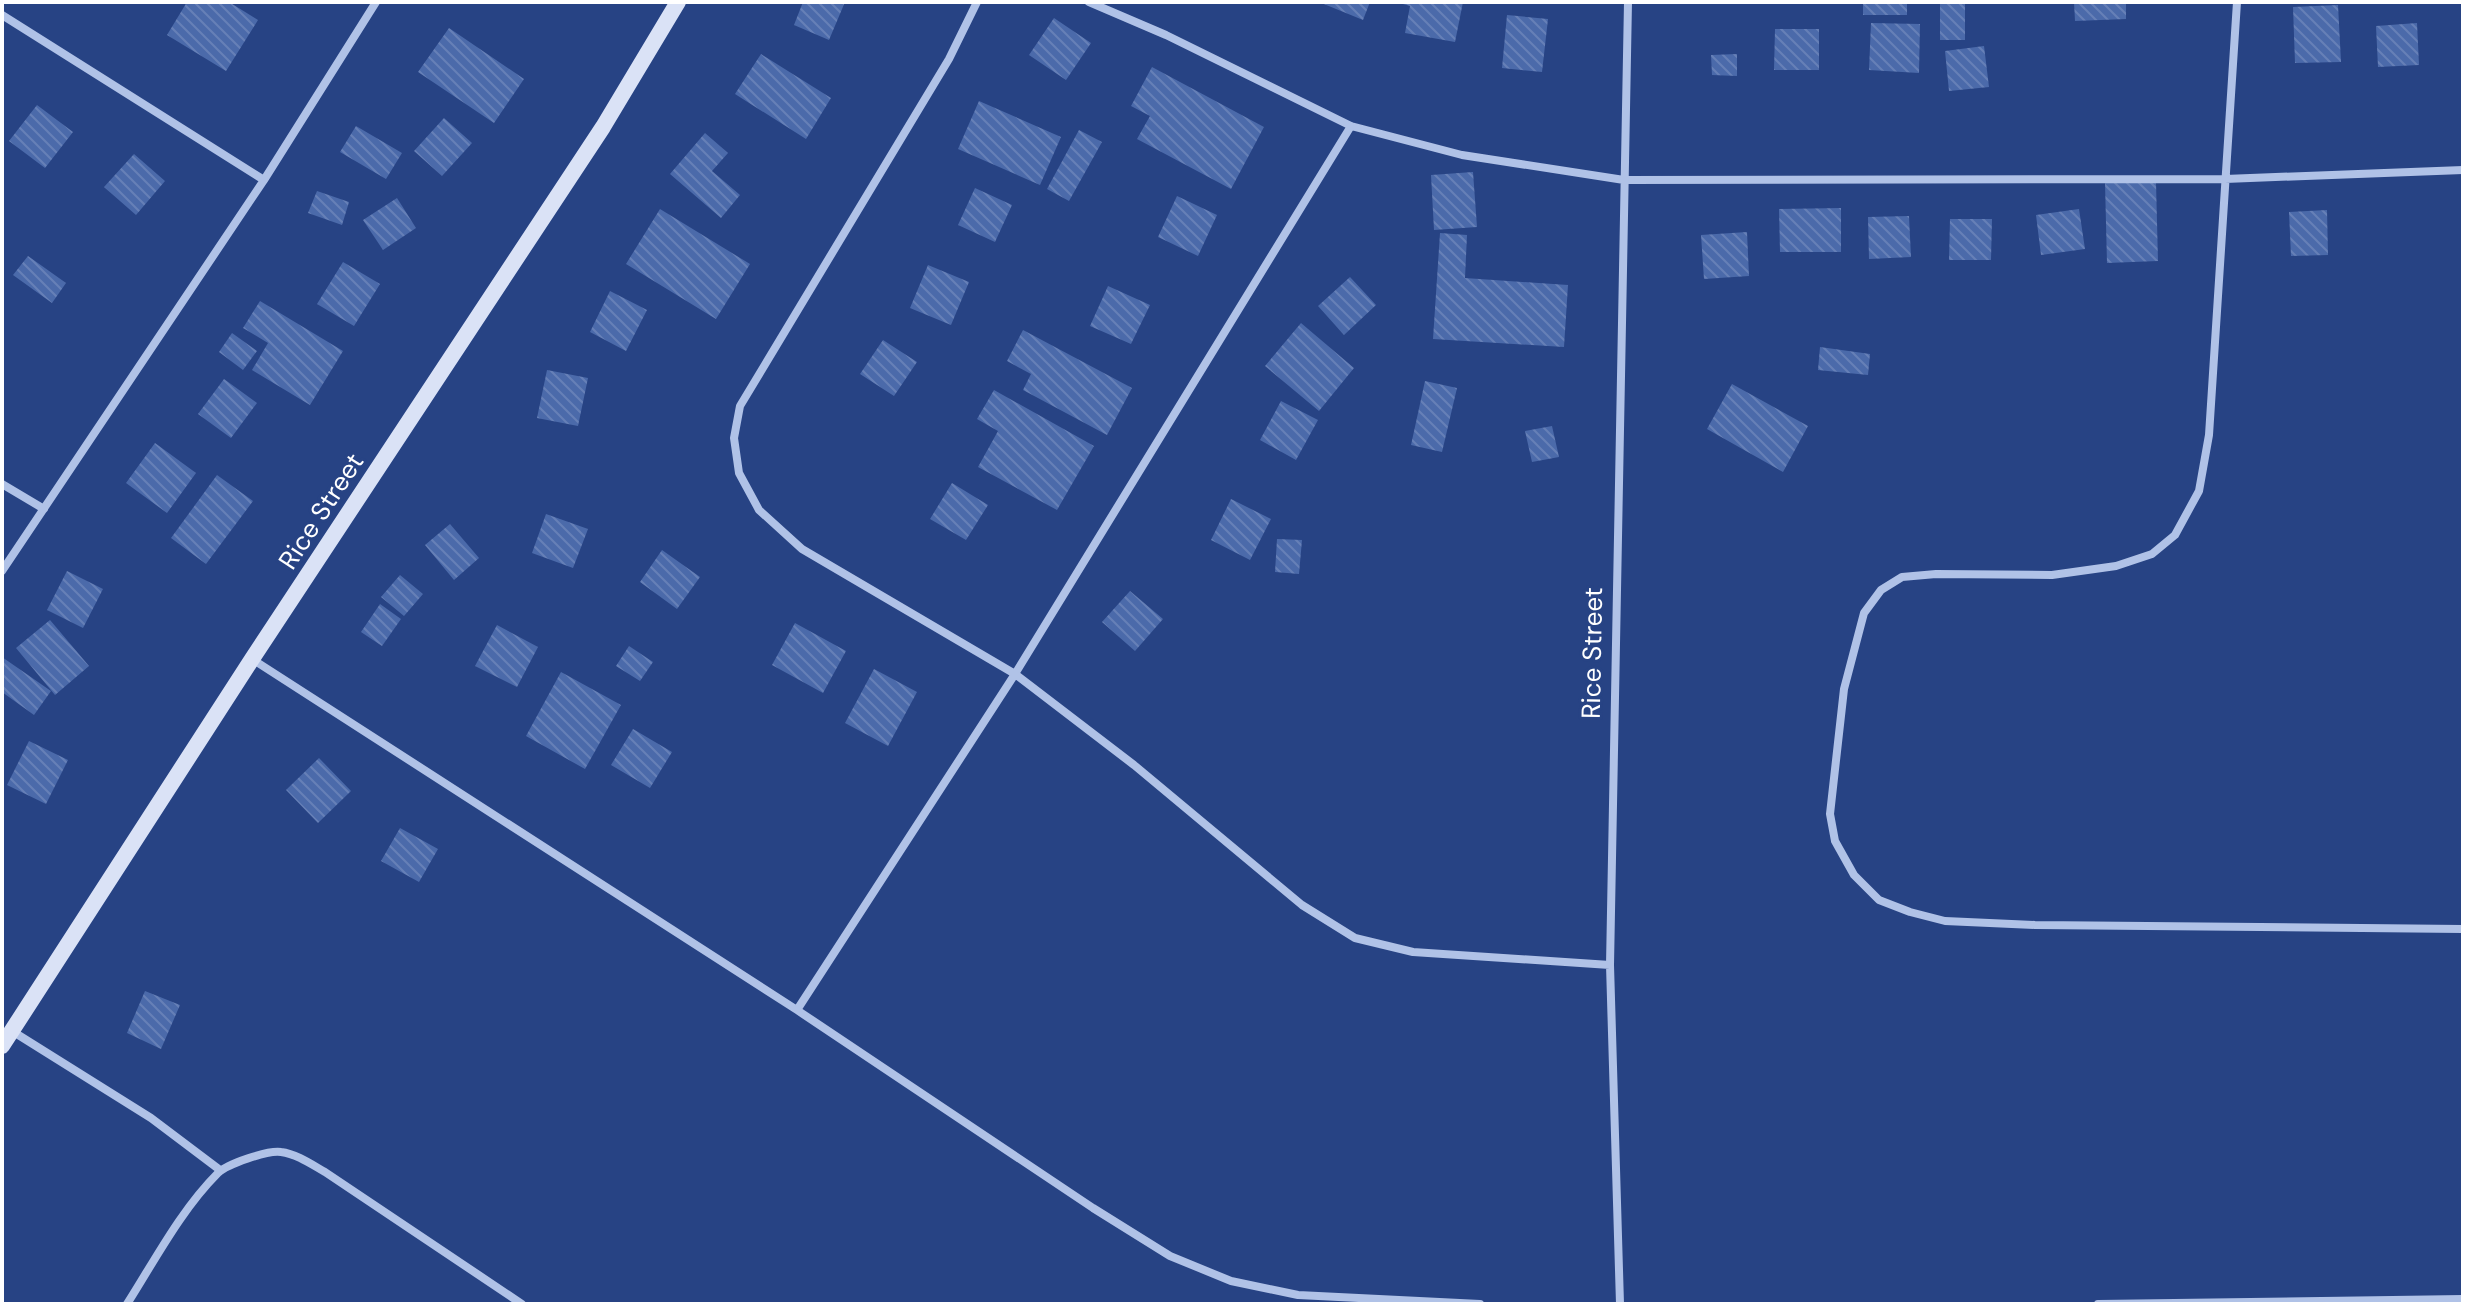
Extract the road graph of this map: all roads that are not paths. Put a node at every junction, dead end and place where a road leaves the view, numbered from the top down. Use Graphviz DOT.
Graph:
graph roads {
  1 [pos="376,2"];
  2 [pos="678,2"];
  3 [pos="977,2"];
  4 [pos="1089,2"];
  5 [pos="1628,2"];
  6 [pos="2237,2"];
  7 [pos="2,15"];
  8 [pos="1351,126"];
  9 [pos="2463,170"];
  10 [pos="2225,179"];
  11 [pos="264,180"];
  12 [pos="1624,180"];
  13 [pos="2,484"];
  14 [pos="44,509"];
  15 [pos="2,571"];
  16 [pos="252,659"];
  17 [pos="1015,674"];
  18 [pos="2463,929"];
  19 [pos="1610,965"];
  20 [pos="797,1010"];
  21 [pos="12,1031"];
  22 [pos="2,1046"];
  23 [pos="220,1170"];
  24 [pos="2463,1299"];
  25 [pos="127,1304"];
  26 [pos="522,1304"];
  27 [pos="1480,1304"];
  28 [pos="1620,1304"];
  29 [pos="2098,1304"];
  1 -- 11 [label="street"];
  2 -- 16 [label="street, Rice Street"];
  3 -- 17 [label="street"];
  4 -- 8 [label="street"];
  5 -- 12 [label="street, Rice Street"];
  6 -- 10 [label="street"];
  7 -- 11 [label="street"];
  8 -- 12 [label="street"];
  8 -- 17 [label="street"];
  9 -- 10 [label="street"];
  10 -- 12 [label="street"];
  10 -- 18 [label="street"];
  11 -- 14 [label="street"];
  12 -- 19 [label="street, Rice Street"];
  13 -- 14 [label="street"];
  14 -- 15 [label="street"];
  16 -- 20 [label="street"];
  16 -- 21 [label="street, Rice Street"];
  17 -- 19 [label="street"];
  17 -- 20 [label="street"];
  19 -- 28 [label="street, Rice Street"];
  20 -- 27 [label="street"];
  21 -- 22 [label="street, Rice Street"];
  21 -- 23 [label="street"];
  23 -- 25 [label="street"];
  23 -- 26 [label="street"];
  24 -- 29 [label="street"];
}
